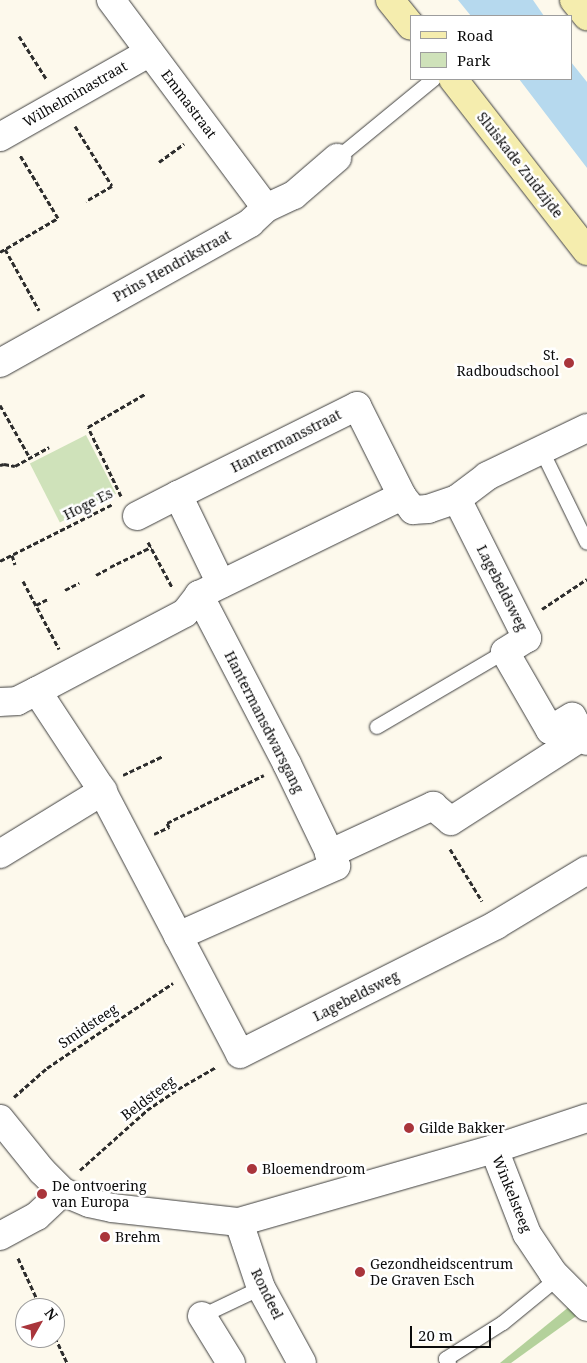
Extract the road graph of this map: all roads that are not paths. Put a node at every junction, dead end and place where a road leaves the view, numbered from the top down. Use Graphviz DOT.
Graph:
graph roads {
  1 [pos="111,0"];
  2 [pos="390,0"];
  3 [pos="574,0"];
  4 [pos="587,16"];
  5 [pos="410,25"];
  6 [pos="150,52"];
  7 [pos="433,80"];
  8 [pos="454,80"];
  9 [pos="4,135"];
  10 [pos="341,155"];
  11 [pos="266,208"];
  12 [pos="587,251"];
  13 [pos="0,363"];
  14 [pos="587,428"];
  15 [pos="542,451"];
  16 [pos="178,495"];
  17 [pos="402,496"];
  18 [pos="457,499"];
  19 [pos="130,507"];
  20 [pos="587,543"];
  21 [pos="202,597"];
  22 [pos="505,652"];
  23 [pos="37,690"];
  24 [pos="0,702"];
  25 [pos="376,727"];
  26 [pos="585,738"];
  27 [pos="102,789"];
  28 [pos="328,852"];
  29 [pos="0,854"];
  30 [pos="587,870"];
  31 [pos="178,936"];
  32 [pos="4,1111"];
  33 [pos="587,1118"];
  34 [pos="494,1149"];
  35 [pos="70,1182"];
  36 [pos="239,1222"];
  37 [pos="7,1243"];
  38 [pos="558,1278"];
  39 [pos="261,1288"];
  40 [pos="587,1307"];
  41 [pos="198,1318"];
  42 [pos="231,1363"];
  43 [pos="302,1363"];
  44 [pos="449,1363"];
  1 -- 6 [label="street, Emmastraat"];
  2 -- 5 [label="street"];
  3 -- 4 [label="street"];
  6 -- 9 [label="street, Wilhelminastraat"];
  6 -- 11 [label="street, Emmastraat"];
  7 -- 10 [label="lane, Prins Hendrikstraat"];
  8 -- 12 [label="street, Sluiskade Zuidzijde"];
  10 -- 11 [label="street, Prins Hendrikstraat"];
  11 -- 13 [label="street, Prins Hendrikstraat"];
  14 -- 15 [label="street, Hantermansstraat"];
  15 -- 18 [label="street, Hantermansstraat"];
  15 -- 20 [label="lane"];
  16 -- 17 [label="street, Hantermansstraat"];
  16 -- 19 [label="street, Hantermansstraat"];
  16 -- 21 [label="street"];
  17 -- 18 [label="street, Hantermansstraat"];
  17 -- 21 [label="street"];
  18 -- 22 [label="street, Lagebeldsweg"];
  21 -- 23 [label="street"];
  21 -- 28 [label="street, Hantermansdwarsgang"];
  22 -- 25 [label="lane"];
  22 -- 26 [label="street"];
  23 -- 24 [label="street"];
  23 -- 27 [label="street"];
  26 -- 28 [label="street"];
  27 -- 29 [label="street"];
  27 -- 31 [label="street"];
  28 -- 31 [label="street"];
  30 -- 31 [label="street, Lagebeldsweg"];
  32 -- 35 [label="street"];
  33 -- 34 [label="street"];
  34 -- 36 [label="street"];
  34 -- 38 [label="street, Winkelsteeg"];
  35 -- 36 [label="street"];
  35 -- 37 [label="street"];
  36 -- 39 [label="street, Rondeel"];
  38 -- 40 [label="street, Winkelsteeg"];
  38 -- 44 [label="lane"];
  39 -- 41 [label="lane"];
  39 -- 43 [label="street, Rondeel"];
  41 -- 42 [label="street"];
}
